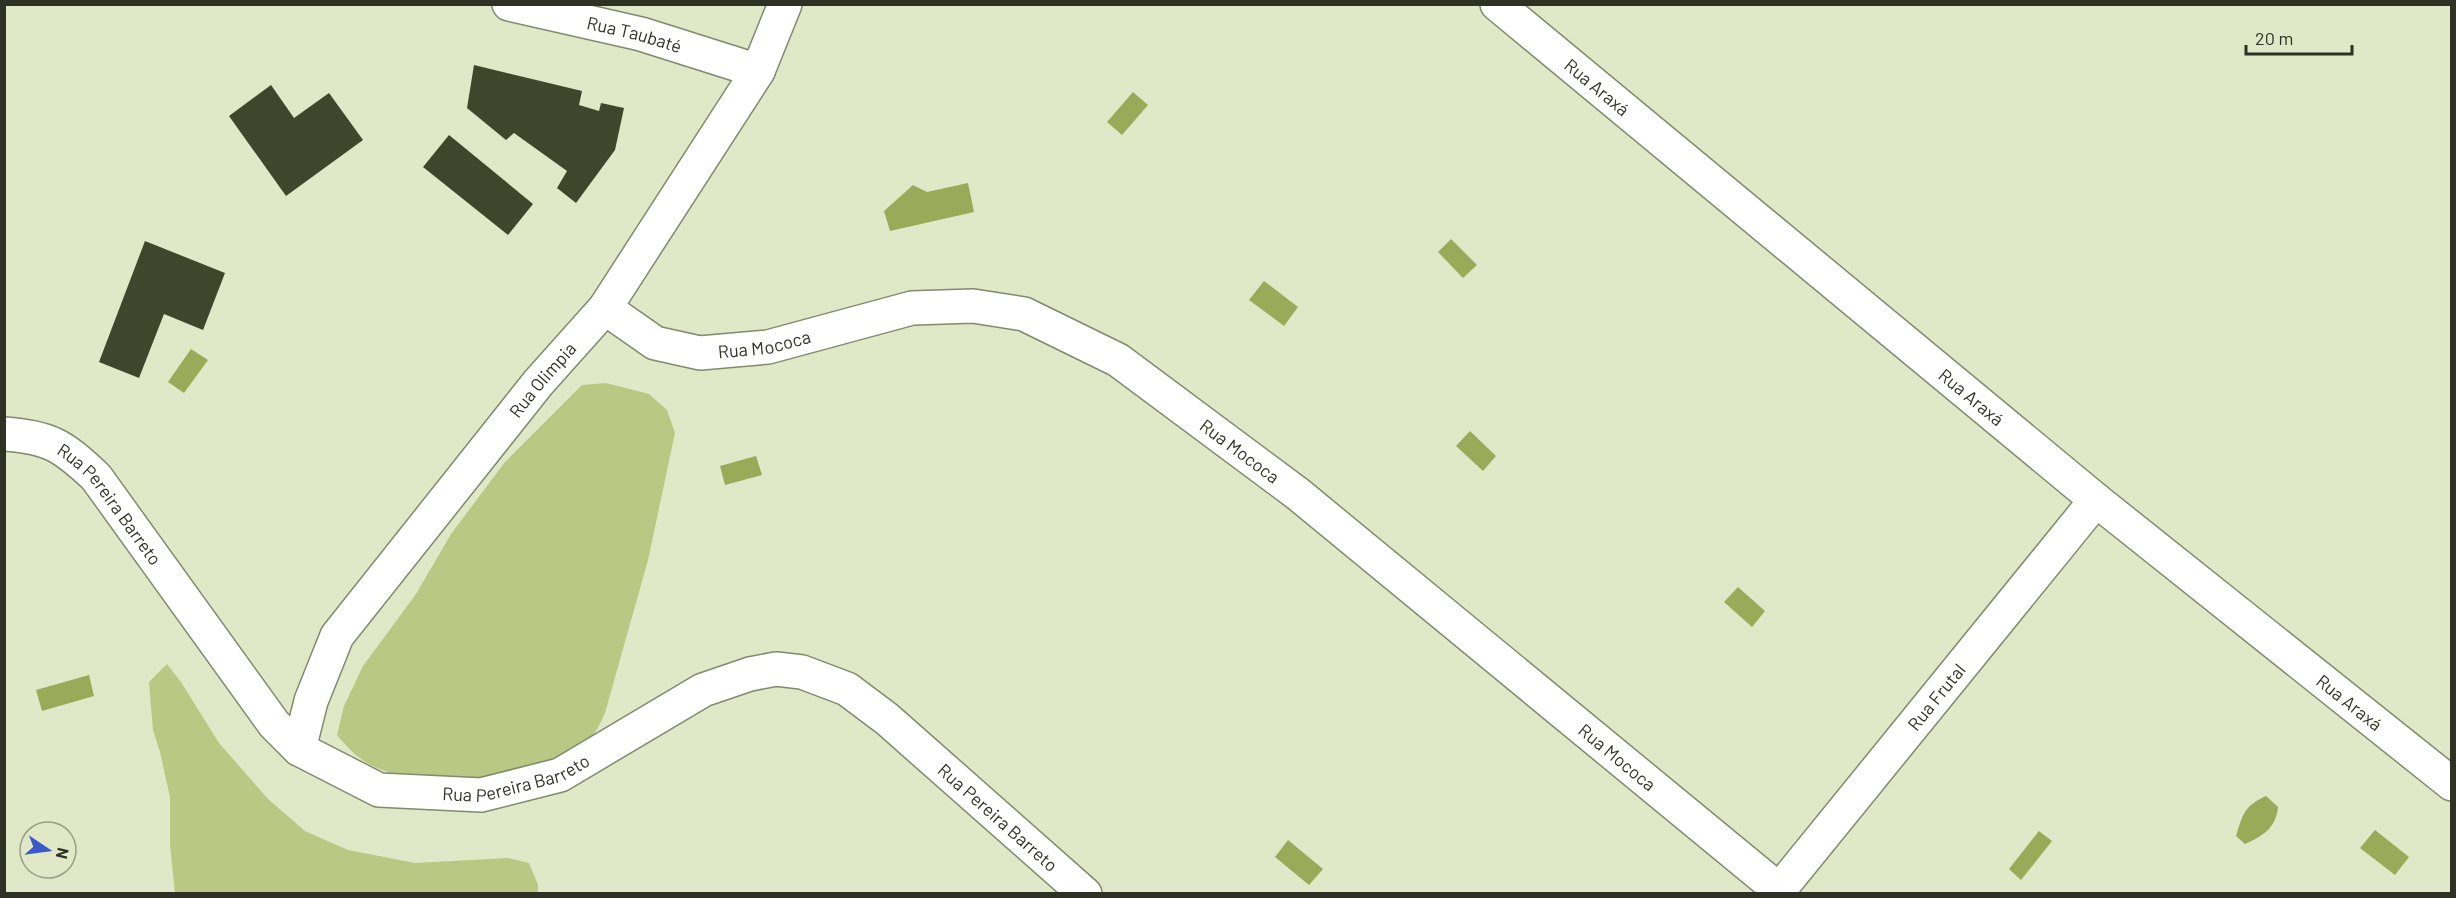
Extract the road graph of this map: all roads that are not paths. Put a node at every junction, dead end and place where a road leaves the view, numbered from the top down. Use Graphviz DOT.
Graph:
graph roads {
  1 [pos="509,4"];
  2 [pos="785,4"];
  3 [pos="1497,4"];
  4 [pos="758,71"];
  5 [pos="605,308"];
  6 [pos="4,434"];
  7 [pos="2096,500"];
  8 [pos="299,749"];
  9 [pos="2451,784"];
  10 [pos="1777,892"];
  11 [pos="1085,894"];
  1 -- 4 [label="street, Rua Taubaté"];
  2 -- 4 [label="street, Rua Olimpia"];
  3 -- 7 [label="street, Rua Araxá"];
  4 -- 5 [label="street, Rua Olimpia"];
  5 -- 8 [label="street, Rua Olimpia"];
  5 -- 10 [label="street, Rua Mococa"];
  6 -- 8 [label="street, Rua Pereira Barreto"];
  7 -- 9 [label="street, Rua Araxá"];
  7 -- 10 [label="street, Rua Frutal"];
  8 -- 11 [label="street, Rua Pereira Barreto"];
}
